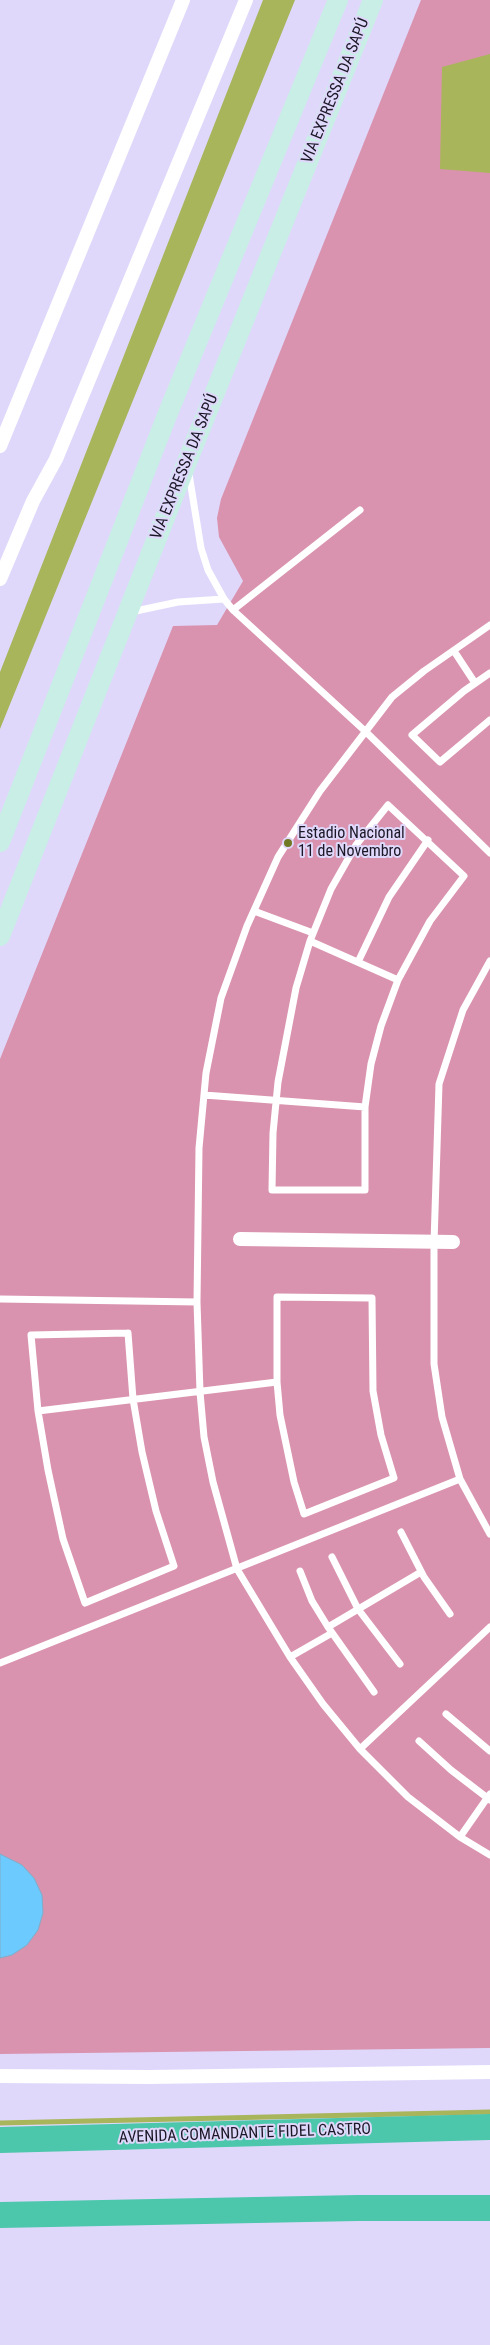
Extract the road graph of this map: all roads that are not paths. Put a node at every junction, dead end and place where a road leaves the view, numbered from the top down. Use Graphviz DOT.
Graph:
graph roads {
  1 [pos="183,0"];
  2 [pos="246,0"];
  3 [pos="338,0"];
  4 [pos="373,0"];
  5 [pos="0,446"];
  6 [pos="187,462"];
  7 [pos="360,510"];
  8 [pos="0,579"];
  9 [pos="224,599"];
  10 [pos="233,610"];
  11 [pos="128,612"];
  12 [pos="490,625"];
  13 [pos="454,651"];
  14 [pos="490,673"];
  15 [pos="475,683"];
  16 [pos="490,720"];
  17 [pos="365,731"];
  18 [pos="428,840"];
  19 [pos="0,842"];
  20 [pos="490,854"];
  21 [pos="254,911"];
  22 [pos="0,936"];
  23 [pos="312,937"];
  24 [pos="490,961"];
  25 [pos="358,962"];
  26 [pos="398,980"];
  27 [pos="204,1095"];
  28 [pos="276,1100"];
  29 [pos="365,1107"];
  30 [pos="240,1239"];
  31 [pos="434,1242"];
  32 [pos="453,1242"];
  33 [pos="0,1299"];
  34 [pos="197,1302"];
  35 [pos="277,1382"];
  36 [pos="200,1392"];
  37 [pos="133,1399"];
  38 [pos="38,1411"];
  39 [pos="460,1479"];
  40 [pos="401,1532"];
  41 [pos="490,1534"];
  42 [pos="332,1557"];
  43 [pos="237,1569"];
  44 [pos="300,1571"];
  45 [pos="421,1572"];
  46 [pos="358,1609"];
  47 [pos="450,1614"];
  48 [pos="490,1628"];
  49 [pos="330,1630"];
  50 [pos="290,1657"];
  51 [pos="0,1662"];
  52 [pos="400,1664"];
  53 [pos="374,1692"];
  54 [pos="446,1714"];
  55 [pos="419,1740"];
  56 [pos="360,1749"];
  57 [pos="490,1751"];
  58 [pos="489,1797"];
  59 [pos="460,1837"];
  60 [pos="490,1855"];
  61 [pos="490,2072"];
  62 [pos="0,2076"];
  63 [pos="490,2127"];
  64 [pos="0,2140"];
  65 [pos="490,2208"];
  66 [pos="0,2215"];
  1 -- 5 [label="street"];
  2 -- 8 [label="street"];
  3 -- 19 [label="main road, VIA EXPRESSA DA SAPÚ"];
  4 -- 6 [label="main road, VIA EXPRESSA DA SAPÚ"];
  6 -- 9 [label="lane"];
  6 -- 11 [label="main road, VIA EXPRESSA DA SAPÚ"];
  7 -- 10 [label="lane"];
  9 -- 10 [label="lane"];
  9 -- 11 [label="lane"];
  10 -- 17 [label="lane"];
  11 -- 22 [label="main road, VIA EXPRESSA DA SAPÚ"];
  12 -- 13 [label="lane"];
  13 -- 15 [label="lane"];
  13 -- 17 [label="lane"];
  14 -- 15 [label="lane"];
  15 -- 16 [label="lane"];
  17 -- 20 [label="lane"];
  17 -- 21 [label="lane"];
  18 -- 23 [label="lane"];
  18 -- 25 [label="lane"];
  18 -- 26 [label="lane"];
  21 -- 23 [label="lane"];
  21 -- 27 [label="lane"];
  23 -- 25 [label="lane"];
  23 -- 28 [label="lane"];
  24 -- 31 [label="lane"];
  25 -- 26 [label="lane"];
  26 -- 29 [label="lane"];
  27 -- 28 [label="lane"];
  27 -- 34 [label="lane"];
  28 -- 29 [label="lane"];
  28 -- 29 [label="lane"];
  30 -- 31 [label="street"];
  31 -- 32 [label="street"];
  31 -- 39 [label="lane"];
  33 -- 34 [label="lane"];
  34 -- 36 [label="lane"];
  35 -- 35 [label="lane"];
  35 -- 36 [label="lane"];
  36 -- 37 [label="lane"];
  36 -- 43 [label="lane"];
  37 -- 38 [label="lane"];
  37 -- 38 [label="lane"];
  37 -- 38 [label="lane"];
  39 -- 41 [label="lane"];
  39 -- 43 [label="lane"];
  40 -- 45 [label="lane"];
  42 -- 46 [label="lane"];
  43 -- 50 [label="lane"];
  43 -- 51 [label="lane"];
  44 -- 49 [label="lane"];
  45 -- 46 [label="lane"];
  45 -- 47 [label="lane"];
  46 -- 49 [label="lane"];
  46 -- 52 [label="lane"];
  48 -- 56 [label="lane"];
  49 -- 50 [label="lane"];
  49 -- 53 [label="lane"];
  50 -- 56 [label="lane"];
  54 -- 57 [label="lane"];
  55 -- 58 [label="lane"];
  56 -- 59 [label="lane"];
  58 -- 59 [label="lane"];
  59 -- 60 [label="lane"];
  61 -- 62 [label="street"];
  63 -- 64 [label="highway, AVENIDA COMANDANTE FIDEL CASTRO"];
  65 -- 66 [label="highway"];
}
